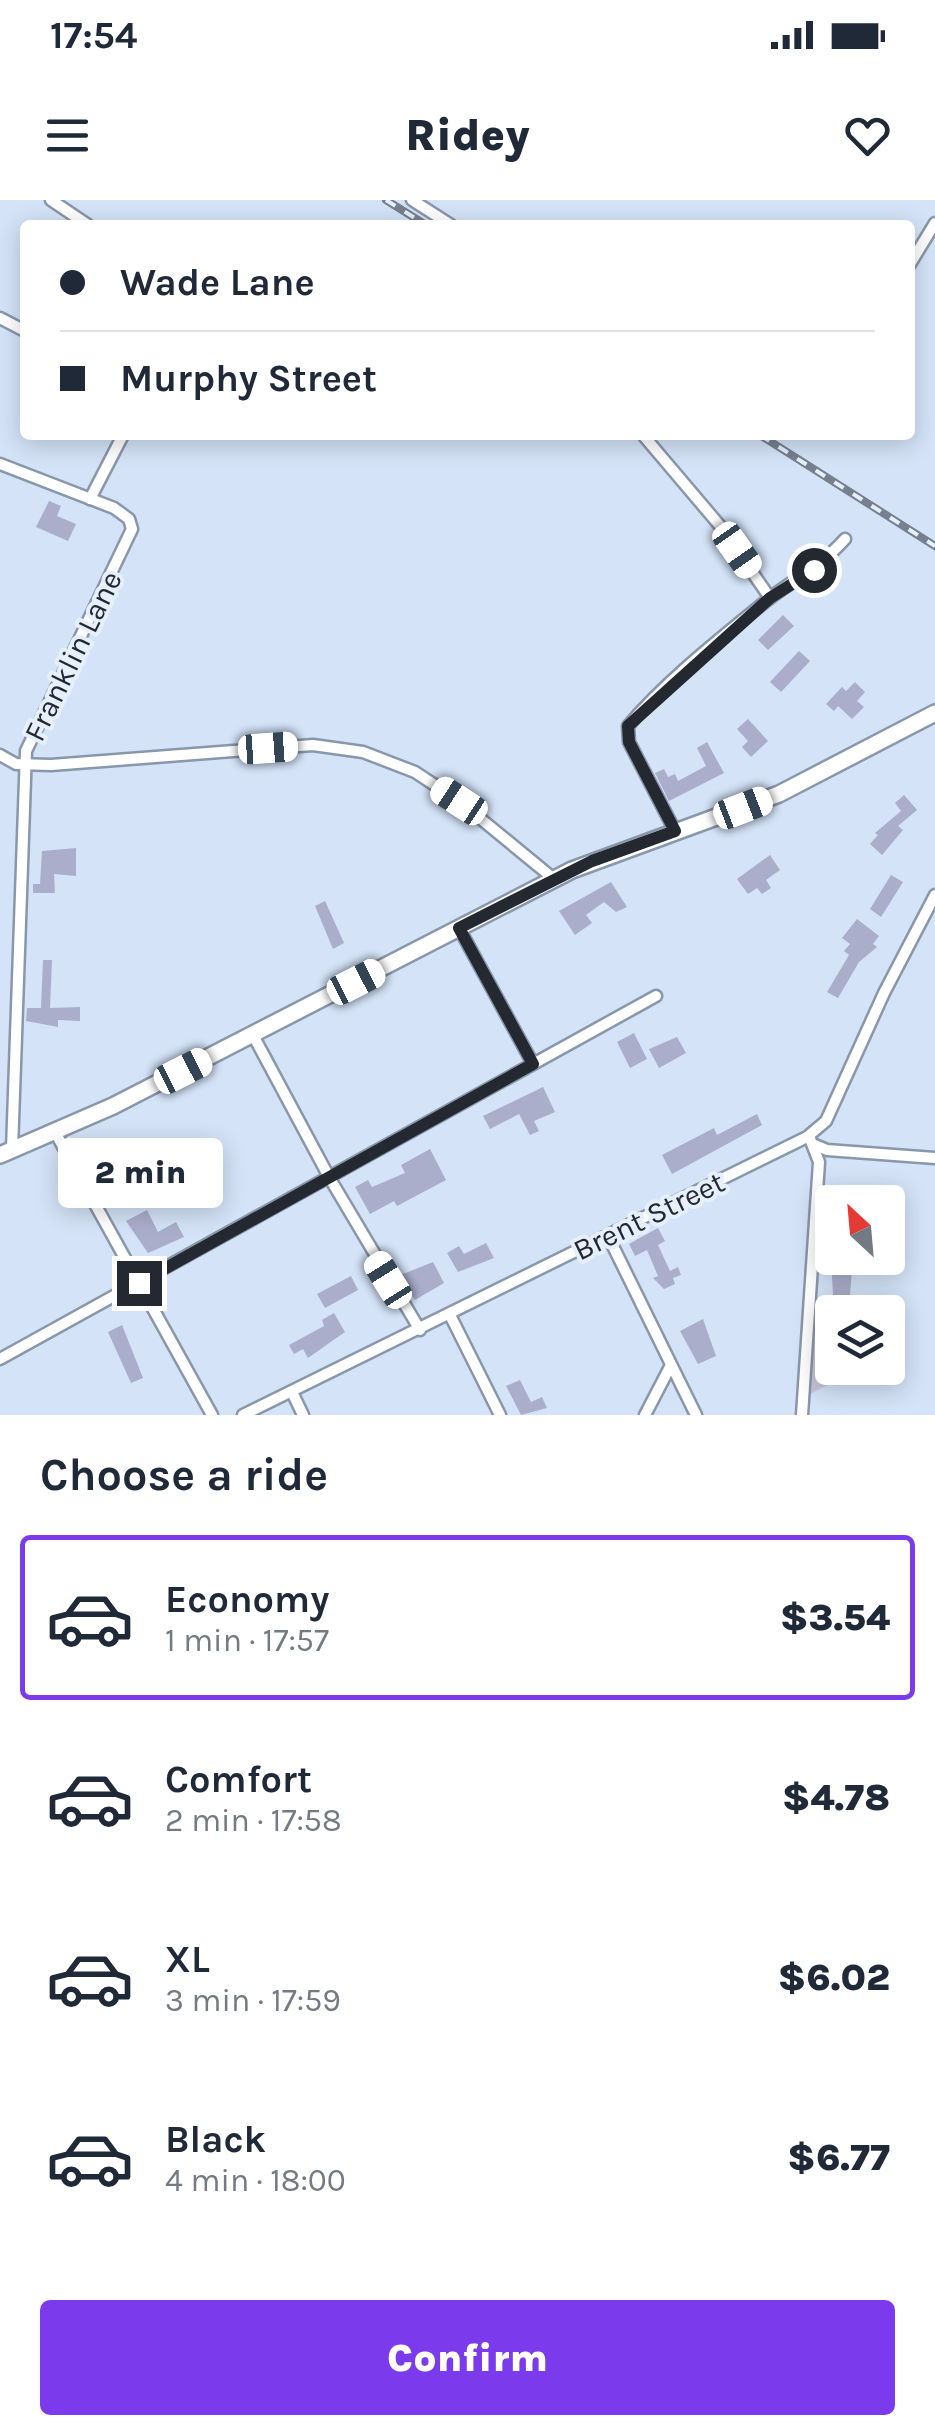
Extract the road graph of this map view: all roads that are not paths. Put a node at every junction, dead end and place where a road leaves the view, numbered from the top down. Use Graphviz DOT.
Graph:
graph roads {
  1 [pos="51,200"];
  2 [pos="412,200"];
  3 [pos="81,220"];
  4 [pos="443,220"];
  5 [pos="935,224"];
  6 [pos="915,256"];
  7 [pos="120,440"];
  8 [pos="647,440"];
  9 [pos="0,464"];
  10 [pos="90,499"];
  11 [pos="845,538"];
  12 [pos="770,598"];
  13 [pos="935,713"];
  14 [pos="0,755"];
  15 [pos="21,763"];
  16 [pos="0,766"];
  17 [pos="675,831"];
  18 [pos="554,879"];
  19 [pos="935,895"];
  20 [pos="459,928"];
  21 [pos="656,996"];
  22 [pos="252,1035"];
  23 [pos="533,1064"];
  24 [pos="55,1132"];
  25 [pos="809,1136"];
  26 [pos="6,1153"];
  27 [pos="935,1158"];
  28 [pos="329,1177"];
  29 [pos="608,1236"];
  30 [pos="139,1283"];
  31 [pos="450,1315"];
  32 [pos="420,1330"];
  33 [pos="0,1358"];
  34 [pos="671,1365"];
  35 [pos="292,1392"];
  36 [pos="212,1415"];
  37 [pos="243,1415"];
  38 [pos="304,1415"];
  39 [pos="500,1415"];
  40 [pos="645,1415"];
  41 [pos="696,1415"];
  42 [pos="802,1415"];
  1 -- 3 [label="street"];
  2 -- 4 [label="street"];
  5 -- 6 [label="street"];
  7 -- 10 [label="street"];
  8 -- 12 [label="street"];
  9 -- 10 [label="street"];
  10 -- 15 [label="street, Franklin Lane"];
  11 -- 12 [label="street"];
  12 -- 17 [label="street"];
  13 -- 17 [label="street"];
  14 -- 15 [label="street"];
  15 -- 16 [label="street"];
  15 -- 18 [label="street"];
  15 -- 26 [label="street, Franklin Lane"];
  17 -- 18 [label="street"];
  18 -- 20 [label="street"];
  19 -- 25 [label="street, Brent Street"];
  20 -- 22 [label="street"];
  20 -- 23 [label="street"];
  21 -- 23 [label="street"];
  22 -- 24 [label="street"];
  22 -- 28 [label="street"];
  23 -- 28 [label="street"];
  24 -- 26 [label="street"];
  24 -- 30 [label="street"];
  25 -- 27 [label="street"];
  25 -- 29 [label="street, Brent Street"];
  25 -- 42 [label="street"];
  28 -- 30 [label="street"];
  28 -- 32 [label="street"];
  29 -- 31 [label="street, Brent Street"];
  29 -- 34 [label="street"];
  30 -- 33 [label="street"];
  30 -- 36 [label="street"];
  31 -- 32 [label="street, Brent Street"];
  31 -- 39 [label="street"];
  32 -- 35 [label="street, Brent Street"];
  34 -- 40 [label="street"];
  34 -- 41 [label="street"];
  35 -- 37 [label="street, Brent Street"];
  35 -- 38 [label="street"];
}
